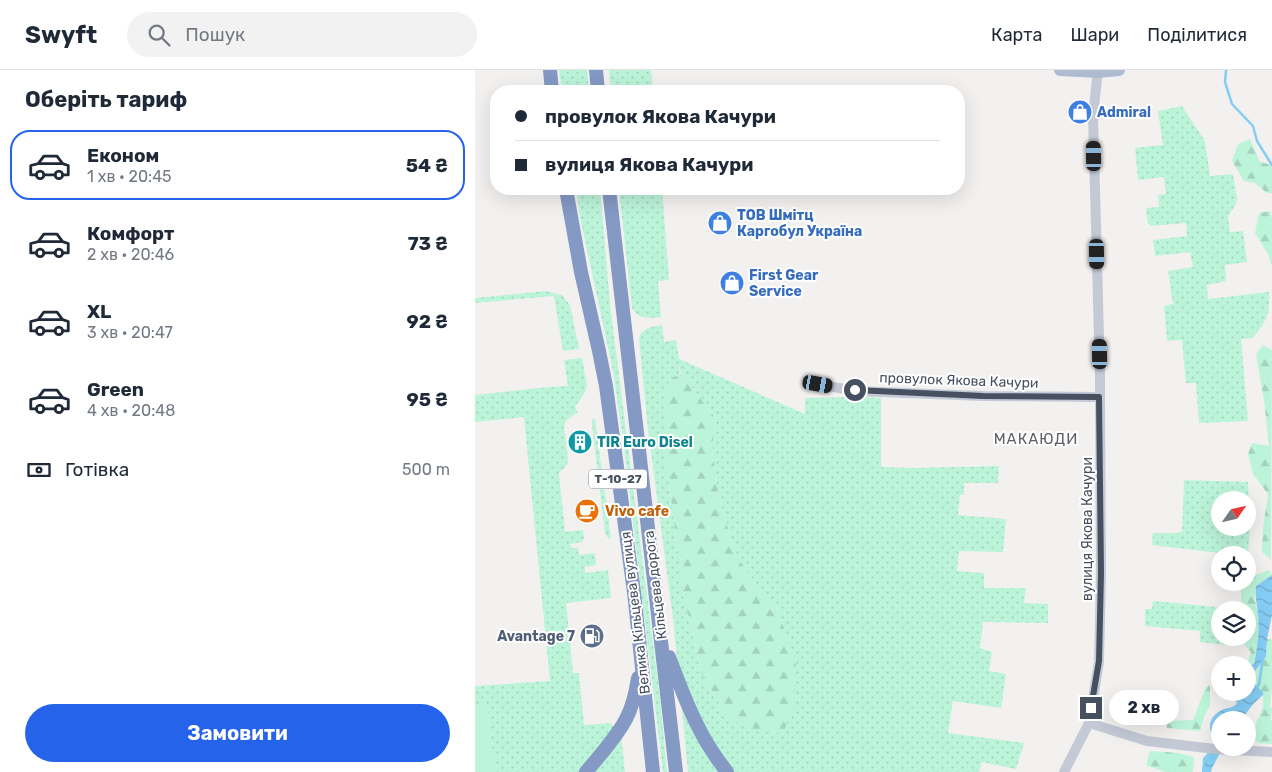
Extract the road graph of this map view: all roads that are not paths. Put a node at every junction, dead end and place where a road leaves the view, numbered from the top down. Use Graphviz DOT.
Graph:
graph roads {
  1 [pos="549,70"];
  2 [pos="596,70"];
  3 [pos="1060,70"];
  4 [pos="1119,70"];
  5 [pos="1098,71"];
  6 [pos="551,85"];
  7 [pos="597,85"];
  8 [pos="567,195"];
  9 [pos="610,195"];
  10 [pos="818,384"];
  11 [pos="1099,397"];
  12 [pos="662,640"];
  13 [pos="641,660"];
  14 [pos="1089,723"];
  15 [pos="1272,752"];
  16 [pos="586,772"];
  17 [pos="653,772"];
  18 [pos="676,772"];
  19 [pos="727,772"];
  20 [pos="1064,772"];
  1 -- 6 [label="highway"];
  2 -- 7 [label="highway"];
  3 -- 5 [label="main road"];
  4 -- 5 [label="main road"];
  5 -- 11 [label="street, вулиця Якова Качури"];
  8 -- 13 [label="highway, Велика Кільцева вулиця / Т-10-27"];
  9 -- 12 [label="highway, Кільцева дорога / Т-10-27"];
  10 -- 11 [label="street, провулок Якова Качури"];
  11 -- 14 [label="street, вулиця Якова Качури"];
  12 -- 18 [label="highway, Кільцева дорога / Т-10-27"];
  12 -- 19 [label="highway"];
  13 -- 16 [label="highway"];
  13 -- 17 [label="highway, Велика Кільцева вулиця / Т-10-27"];
  14 -- 15 [label="street"];
  14 -- 20 [label="street, вулиця Якова Качури"];
}
